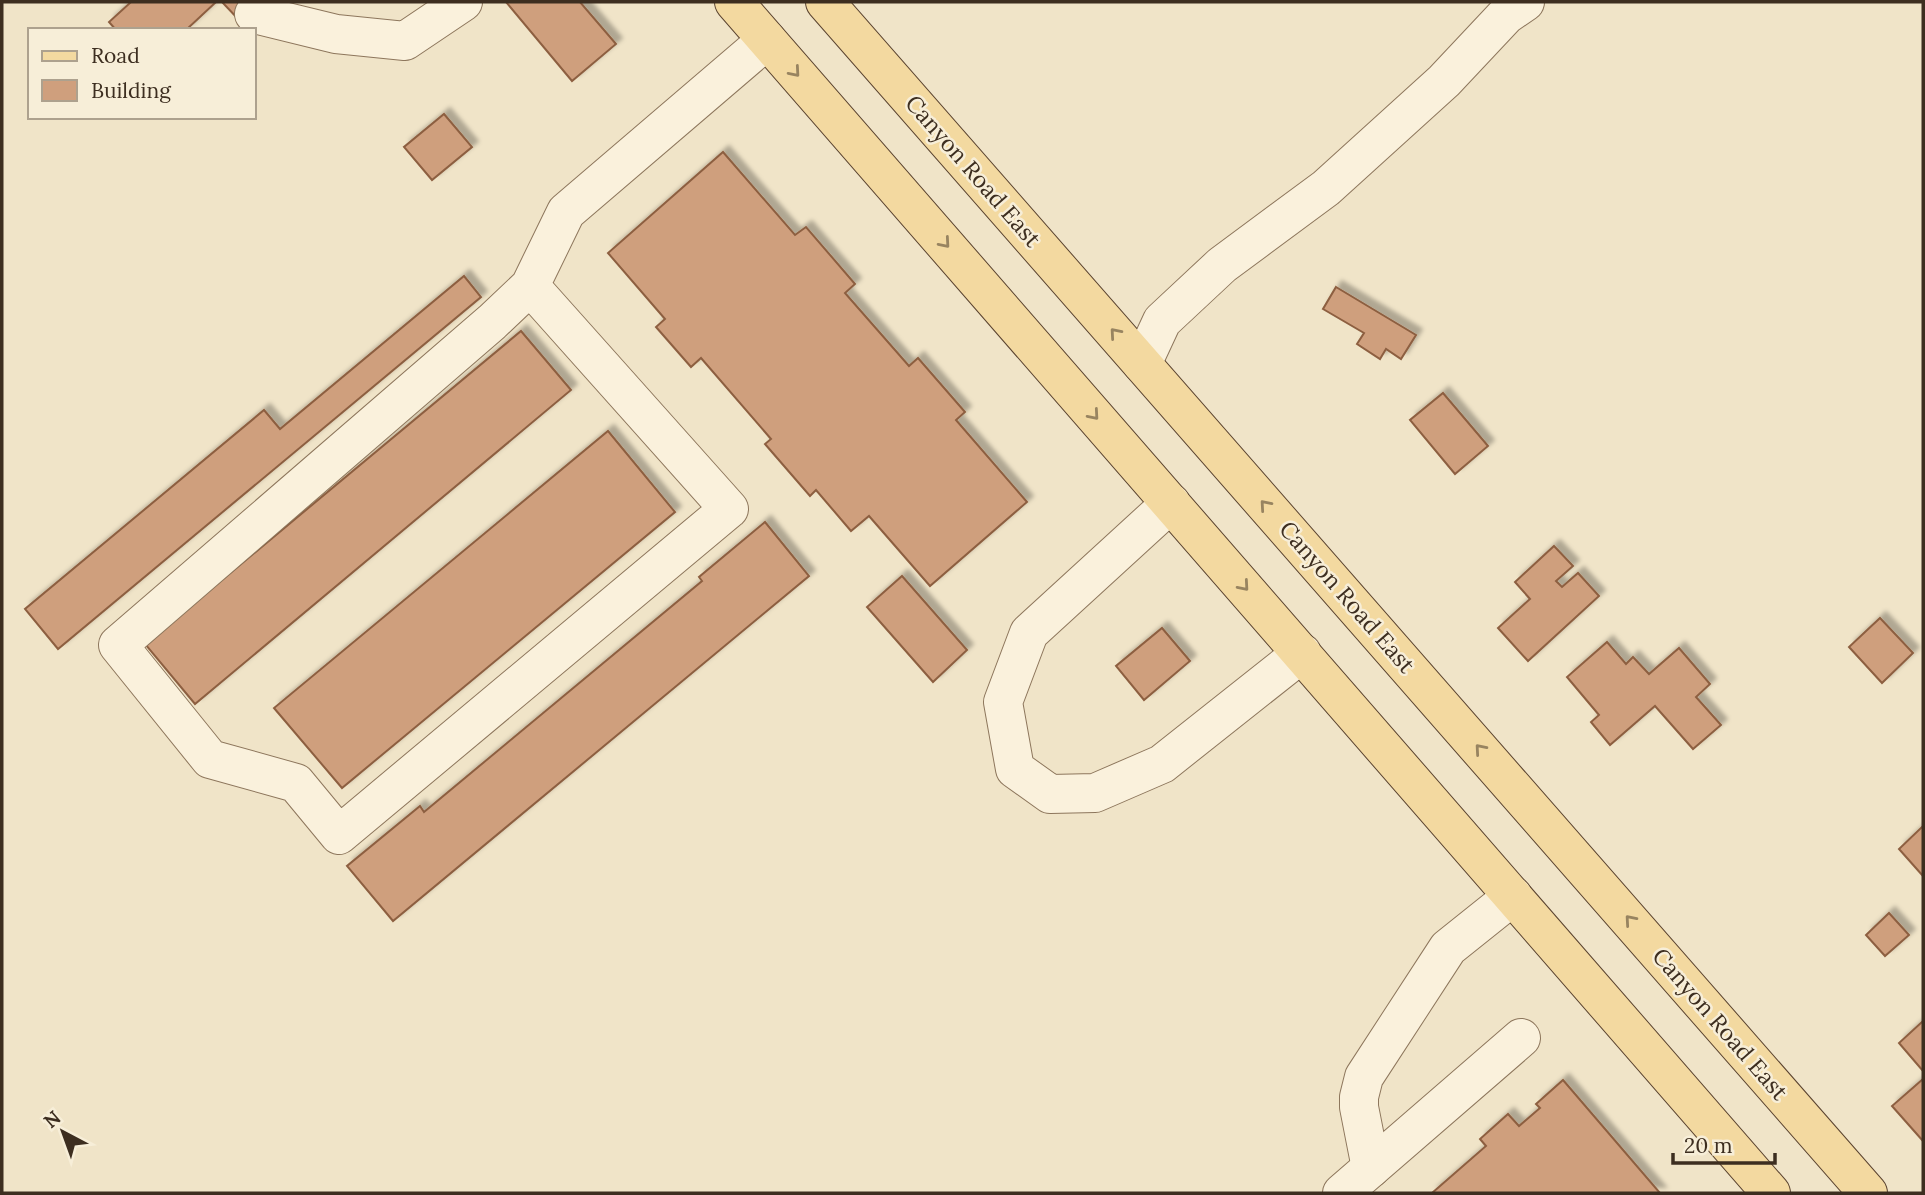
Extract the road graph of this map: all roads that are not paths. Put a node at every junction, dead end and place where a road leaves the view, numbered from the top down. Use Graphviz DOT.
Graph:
graph roads {
  1 [pos="463,2"];
  2 [pos="734,2"];
  3 [pos="827,2"];
  4 [pos="1525,2"];
  5 [pos="254,14"];
  6 [pos="767,40"];
  7 [pos="530,286"];
  8 [pos="1142,364"];
  9 [pos="1171,503"];
  10 [pos="1302,653"];
  11 [pos="1513,896"];
  12 [pos="1521,1038"];
  13 [pos="1371,1168"];
  14 [pos="1342,1193"];
  15 [pos="1771,1193"];
  16 [pos="1868,1193"];
  1 -- 5 [label="lane"];
  2 -- 6 [label="main road"];
  8 -- 3 [label="main road, Canyon Road East, one-way"];
  4 -- 8 [label="lane"];
  6 -- 7 [label="lane"];
  6 -- 9 [label="main road, one-way"];
  7 -- 7 [label="lane"];
  16 -- 8 [label="main road, Canyon Road East, one-way"];
  9 -- 10 [label="main road, one-way"];
  9 -- 10 [label="lane"];
  10 -- 11 [label="main road"];
  11 -- 13 [label="lane"];
  11 -- 15 [label="main road"];
  12 -- 13 [label="lane"];
  13 -- 14 [label="lane"];
}
